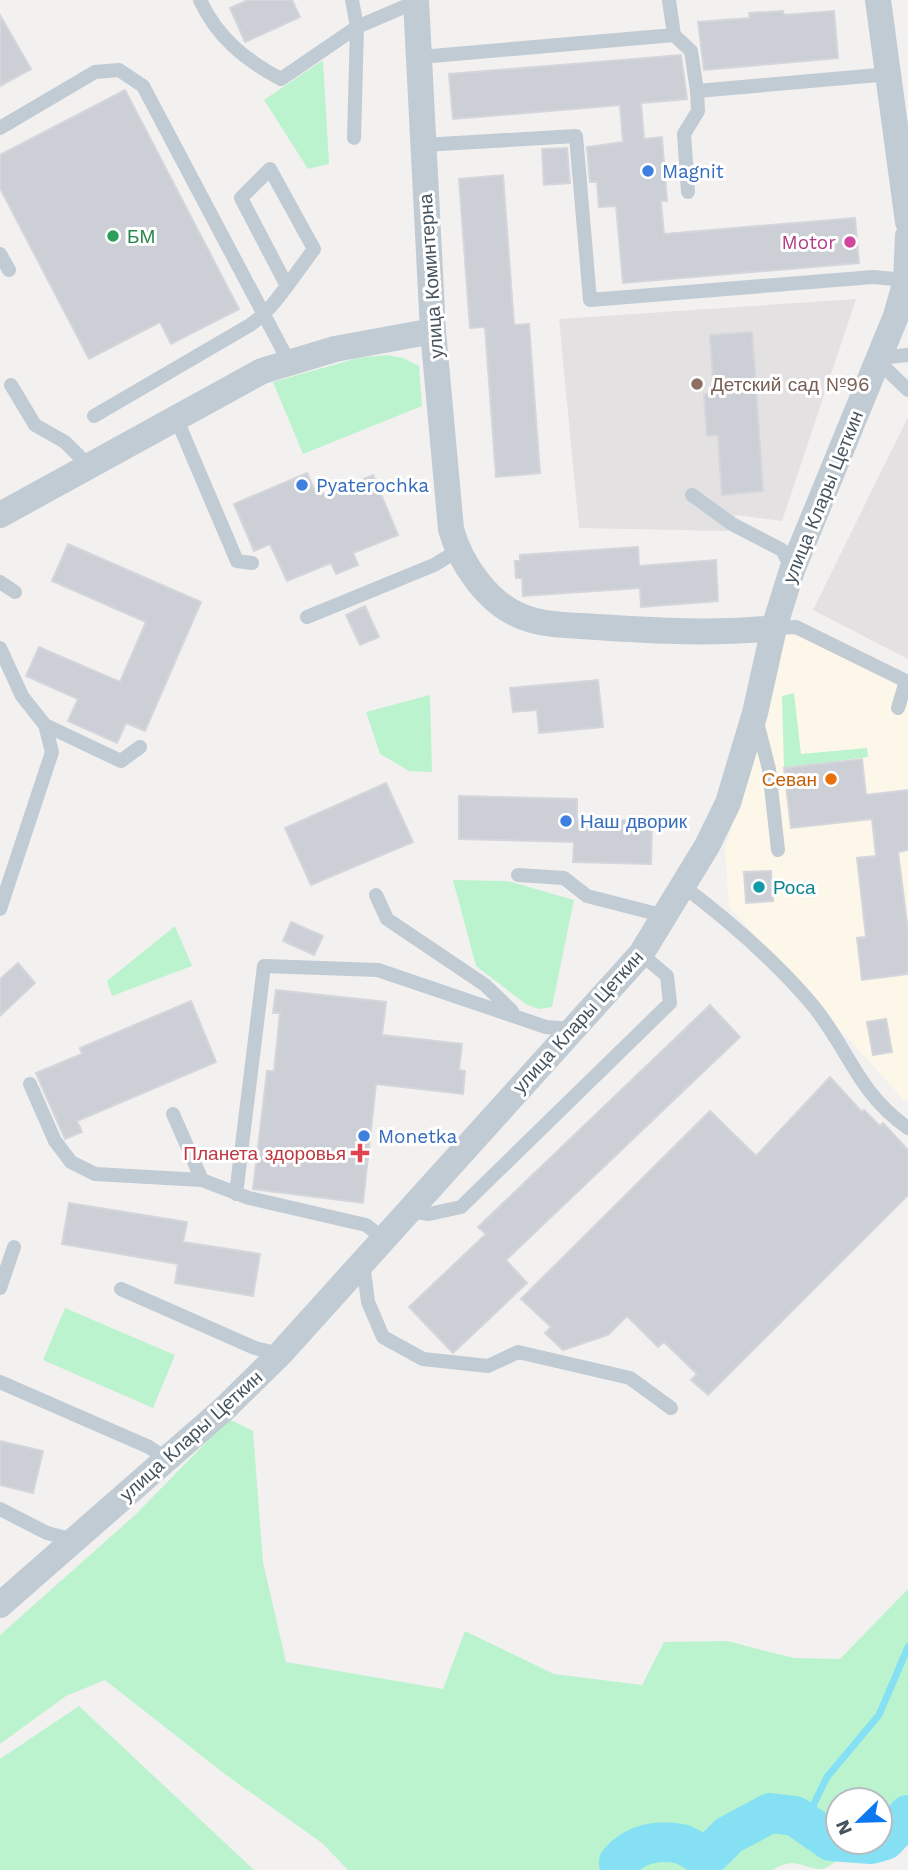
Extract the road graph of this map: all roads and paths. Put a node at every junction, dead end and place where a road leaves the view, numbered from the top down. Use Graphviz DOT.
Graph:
graph roads {
  1 [pos="200,0"];
  2 [pos="352,0"];
  3 [pos="418,0"];
  4 [pos="669,0"];
  5 [pos="878,0"];
  6 [pos="357,27"];
  7 [pos="674,35"];
  8 [pos="420,58"];
  9 [pos="890,74"];
  10 [pos="697,91"];
  11 [pos="0,128"];
  12 [pos="903,134"];
  13 [pos="354,138"];
  14 [pos="423,145"];
  15 [pos="688,192"];
  16 [pos="908,222"];
  17 [pos="908,236"];
  18 [pos="0,254"];
  19 [pos="9,270"];
  20 [pos="906,280"];
  21 [pos="286,285"];
  22 [pos="265,315"];
  23 [pos="433,331"];
  24 [pos="908,355"];
  25 [pos="879,359"];
  26 [pos="289,362"];
  27 [pos="12,385"];
  28 [pos="908,390"];
  29 [pos="94,416"];
  30 [pos="177,420"];
  31 [pos="90,467"];
  32 [pos="692,495"];
  33 [pos="0,515"];
  34 [pos="457,551"];
  35 [pos="252,563"];
  36 [pos="792,570"];
  37 [pos="0,582"];
  38 [pos="15,592"];
  39 [pos="307,617"];
  40 [pos="774,628"];
  41 [pos="0,648"];
  42 [pos="907,682"];
  43 [pos="898,709"];
  44 [pos="755,713"];
  45 [pos="45,725"];
  46 [pos="140,747"];
  47 [pos="778,850"];
  48 [pos="518,875"];
  49 [pos="683,886"];
  50 [pos="376,895"];
  51 [pos="0,909"];
  52 [pos="665,916"];
  53 [pos="641,954"];
  54 [pos="516,1014"];
  55 [pos="573,1029"];
  56 [pos="30,1084"];
  57 [pos="173,1114"];
  58 [pos="908,1128"];
  59 [pos="202,1180"];
  60 [pos="236,1194"];
  61 [pos="410,1211"];
  62 [pos="384,1239"];
  63 [pos="14,1247"];
  64 [pos="362,1262"];
  65 [pos="1,1281"];
  66 [pos="121,1289"];
  67 [pos="280,1354"];
  68 [pos="0,1382"];
  69 [pos="671,1408"];
  70 [pos="167,1459"];
  71 [pos="0,1509"];
  72 [pos="74,1540"];
  73 [pos="0,1605"];
  1 -- 6 [label="lane"];
  2 -- 6 [label="lane"];
  3 -- 6 [label="lane"];
  3 -- 8 [label="street, улица Коминтерна"];
  4 -- 7 [label="lane"];
  5 -- 9 [label="street"];
  6 -- 13 [label="lane"];
  7 -- 8 [label="lane"];
  7 -- 10 [label="lane"];
  8 -- 14 [label="street, улица Коминтерна"];
  9 -- 10 [label="lane"];
  9 -- 12 [label="street"];
  10 -- 15 [label="lane"];
  11 -- 22 [label="lane"];
  12 -- 16 [label="street"];
  14 -- 20 [label="lane"];
  14 -- 23 [label="street, улица Коминтерна"];
  17 -- 20 [label="street, улица Клары Цеткин"];
  18 -- 19 [label="lane"];
  20 -- 25 [label="street, улица Клары Цеткин"];
  21 -- 21 [label="lane"];
  21 -- 22 [label="lane"];
  22 -- 26 [label="lane"];
  22 -- 29 [label="lane"];
  23 -- 26 [label="street"];
  23 -- 34 [label="street, улица Коминтерна"];
  24 -- 25 [label="lane"];
  25 -- 28 [label="lane"];
  25 -- 36 [label="street, улица Клары Цеткин"];
  26 -- 30 [label="street"];
  27 -- 31 [label="lane"];
  30 -- 31 [label="street"];
  30 -- 35 [label="lane"];
  31 -- 33 [label="street"];
  32 -- 36 [label="lane"];
  34 -- 39 [label="lane"];
  34 -- 40 [label="street"];
  36 -- 40 [label="street, улица Клары Цеткин"];
  37 -- 38 [label="lane"];
  40 -- 42 [label="lane"];
  40 -- 44 [label="street, улица Клары Цеткин"];
  41 -- 45 [label="lane"];
  42 -- 43 [label="lane"];
  44 -- 47 [label="lane"];
  44 -- 49 [label="street, улица Клары Цеткин"];
  45 -- 46 [label="lane"];
  45 -- 51 [label="lane"];
  48 -- 52 [label="lane"];
  49 -- 52 [label="street, улица Клары Цеткин"];
  49 -- 58 [label="lane"];
  50 -- 54 [label="lane"];
  52 -- 53 [label="street, улица Клары Цеткин"];
  53 -- 55 [label="street, улица Клары Цеткин"];
  53 -- 61 [label="lane"];
  54 -- 55 [label="lane"];
  54 -- 60 [label="lane"];
  55 -- 61 [label="street, улица Клары Цеткин"];
  56 -- 59 [label="lane"];
  57 -- 59 [label="lane"];
  59 -- 60 [label="lane"];
  60 -- 62 [label="lane"];
  61 -- 62 [label="street, улица Клары Цеткин"];
  62 -- 64 [label="street, улица Клары Цеткин"];
  63 -- 65 [label="lane"];
  64 -- 67 [label="street, улица Клары Цеткин"];
  64 -- 69 [label="lane"];
  66 -- 67 [label="lane"];
  67 -- 70 [label="street, улица Клары Цеткин"];
  68 -- 70 [label="lane"];
  70 -- 72 [label="street, улица Клары Цеткин"];
  71 -- 72 [label="lane"];
  72 -- 73 [label="street, улица Клары Цеткин"];
}
